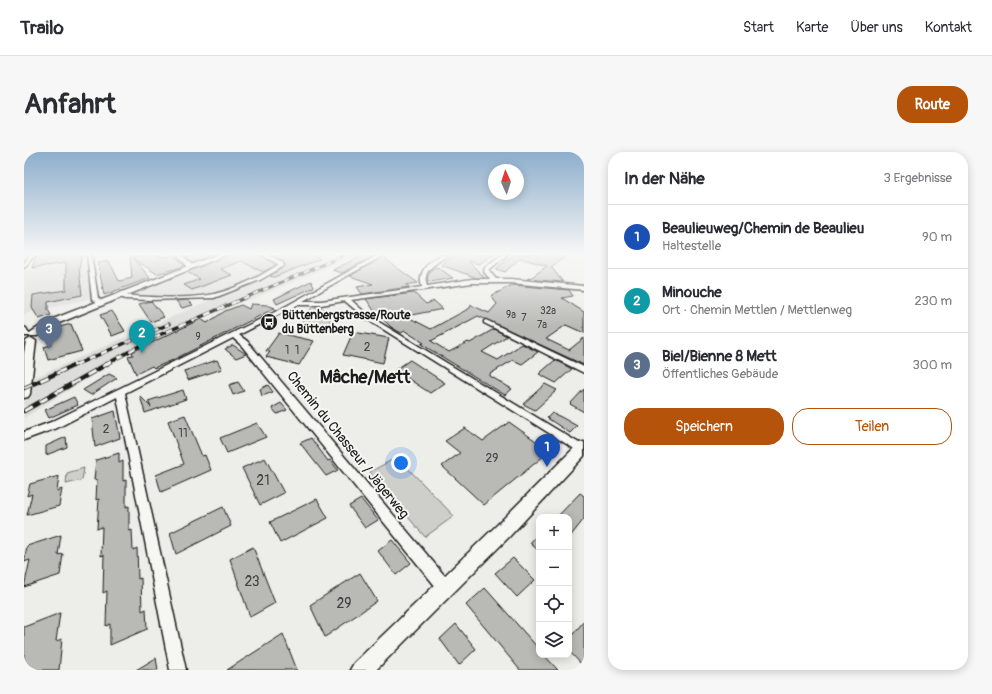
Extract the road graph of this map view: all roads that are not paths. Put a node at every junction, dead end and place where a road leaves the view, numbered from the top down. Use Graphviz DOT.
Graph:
graph roads {
  1 [pos="92,278"];
  2 [pos="163,278"];
  3 [pos="257,278"];
  4 [pos="340,278"];
  5 [pos="422,278"];
  6 [pos="494,280"];
  7 [pos="141,287"];
  8 [pos="425,288"];
  9 [pos="583,289"];
  10 [pos="119,296"];
  11 [pos="307,296"];
  12 [pos="149,298"];
  13 [pos="346,299"];
  14 [pos="332,302"];
  15 [pos="101,303"];
  16 [pos="297,303"];
  17 [pos="486,322"];
  18 [pos="234,335"];
  19 [pos="27,336"];
  20 [pos="584,370"];
  21 [pos="120,392"];
  22 [pos="24,394"];
  23 [pos="24,436"];
  24 [pos="583,449"];
  25 [pos="441,582"];
  26 [pos="365,668"];
  27 [pos="178,670"];
  1 -- 15 [label="street"];
  2 -- 7 [label="main road"];
  3 -- 12 [label="street"];
  4 -- 11 [label="street"];
  5 -- 8 [label="street"];
  6 -- 8 [label="street"];
  6 -- 9 [label="street"];
  7 -- 10 [label="main road"];
  7 -- 12 [label="street"];
  8 -- 13 [label="street"];
  10 -- 12 [label="street"];
  10 -- 15 [label="main road"];
  11 -- 14 [label="street"];
  11 -- 16 [label="street"];
  13 -- 14 [label="street"];
  13 -- 24 [label="street"];
  14 -- 16 [label="street"];
  15 -- 19 [label="main road"];
  16 -- 18 [label="street"];
  17 -- 20 [label="street"];
  18 -- 21 [label="street"];
  18 -- 25 [label="street, Chemin du Chasseur / Jägerweg"];
  19 -- 22 [label="main road"];
  21 -- 23 [label="street"];
  21 -- 27 [label="street"];
  24 -- 25 [label="street"];
  25 -- 26 [label="street"];
}
